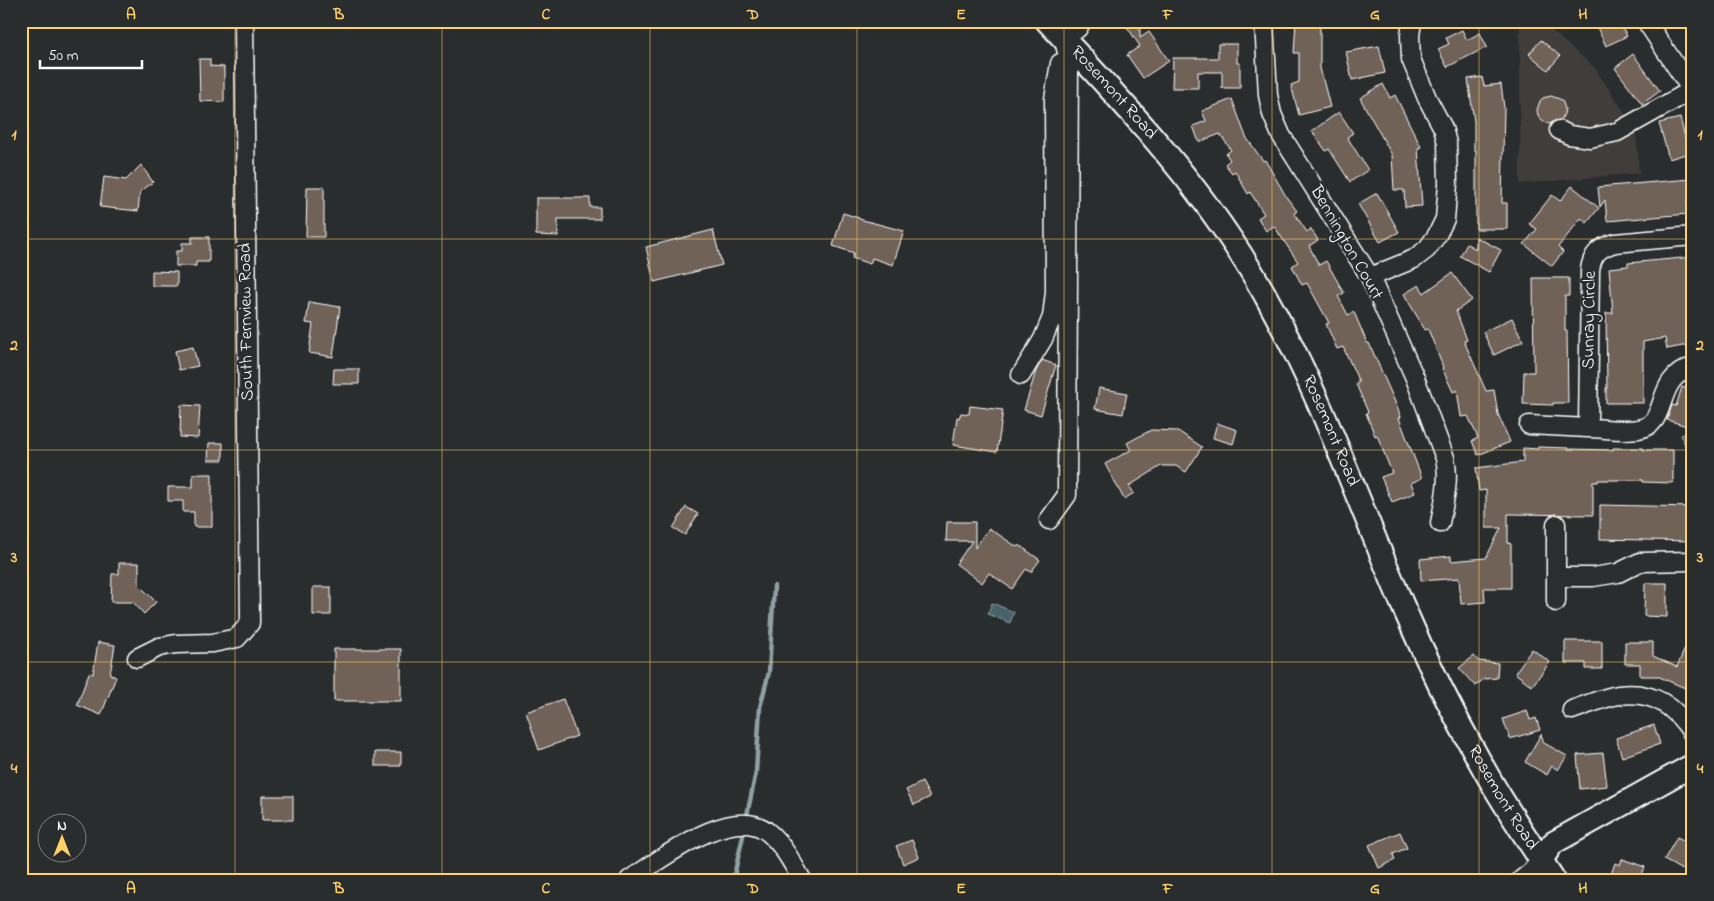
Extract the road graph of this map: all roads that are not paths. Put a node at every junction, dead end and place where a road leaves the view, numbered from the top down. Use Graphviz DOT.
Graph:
graph roads {
  1 [pos="244,21"];
  2 [pos="1047,21"];
  3 [pos="1082,21"];
  4 [pos="1264,21"];
  5 [pos="1412,21"];
  6 [pos="1646,21"];
  7 [pos="1064,40"];
  8 [pos="1692,91"];
  9 [pos="1559,130"];
  10 [pos="1693,236"];
  11 [pos="1370,277"];
  12 [pos="1693,367"];
  13 [pos="1021,375"];
  14 [pos="1529,425"];
  15 [pos="1588,428"];
  16 [pos="1050,520"];
  17 [pos="1440,523"];
  18 [pos="1556,524"];
  19 [pos="1693,561"];
  20 [pos="1556,577"];
  21 [pos="1556,602"];
  22 [pos="137,658"];
  23 [pos="1572,710"];
  24 [pos="1693,734"];
  25 [pos="1693,765"];
  26 [pos="1541,860"];
  27 [pos="629,880"];
  28 [pos="802,880"];
  29 [pos="1521,880"];
  30 [pos="1554,880"];
  1 -- 22 [label="street, South Fernview Road"];
  2 -- 7 [label="main road, Rosemont Road"];
  3 -- 7 [label="street"];
  4 -- 11 [label="street, Bennington Court"];
  5 -- 11 [label="street"];
  6 -- 8 [label="street"];
  7 -- 13 [label="street"];
  7 -- 16 [label="street"];
  7 -- 26 [label="main road, Rosemont Road"];
  8 -- 9 [label="street"];
  10 -- 15 [label="street, Sunray Circle"];
  11 -- 17 [label="street, Bennington Court"];
  12 -- 15 [label="street"];
  14 -- 15 [label="street"];
  18 -- 20 [label="street"];
  19 -- 20 [label="street"];
  20 -- 21 [label="street"];
  23 -- 24 [label="street"];
  25 -- 26 [label="main road"];
  26 -- 29 [label="street"];
  26 -- 30 [label="main road, Rosemont Road"];
  27 -- 28 [label="street"];
}
